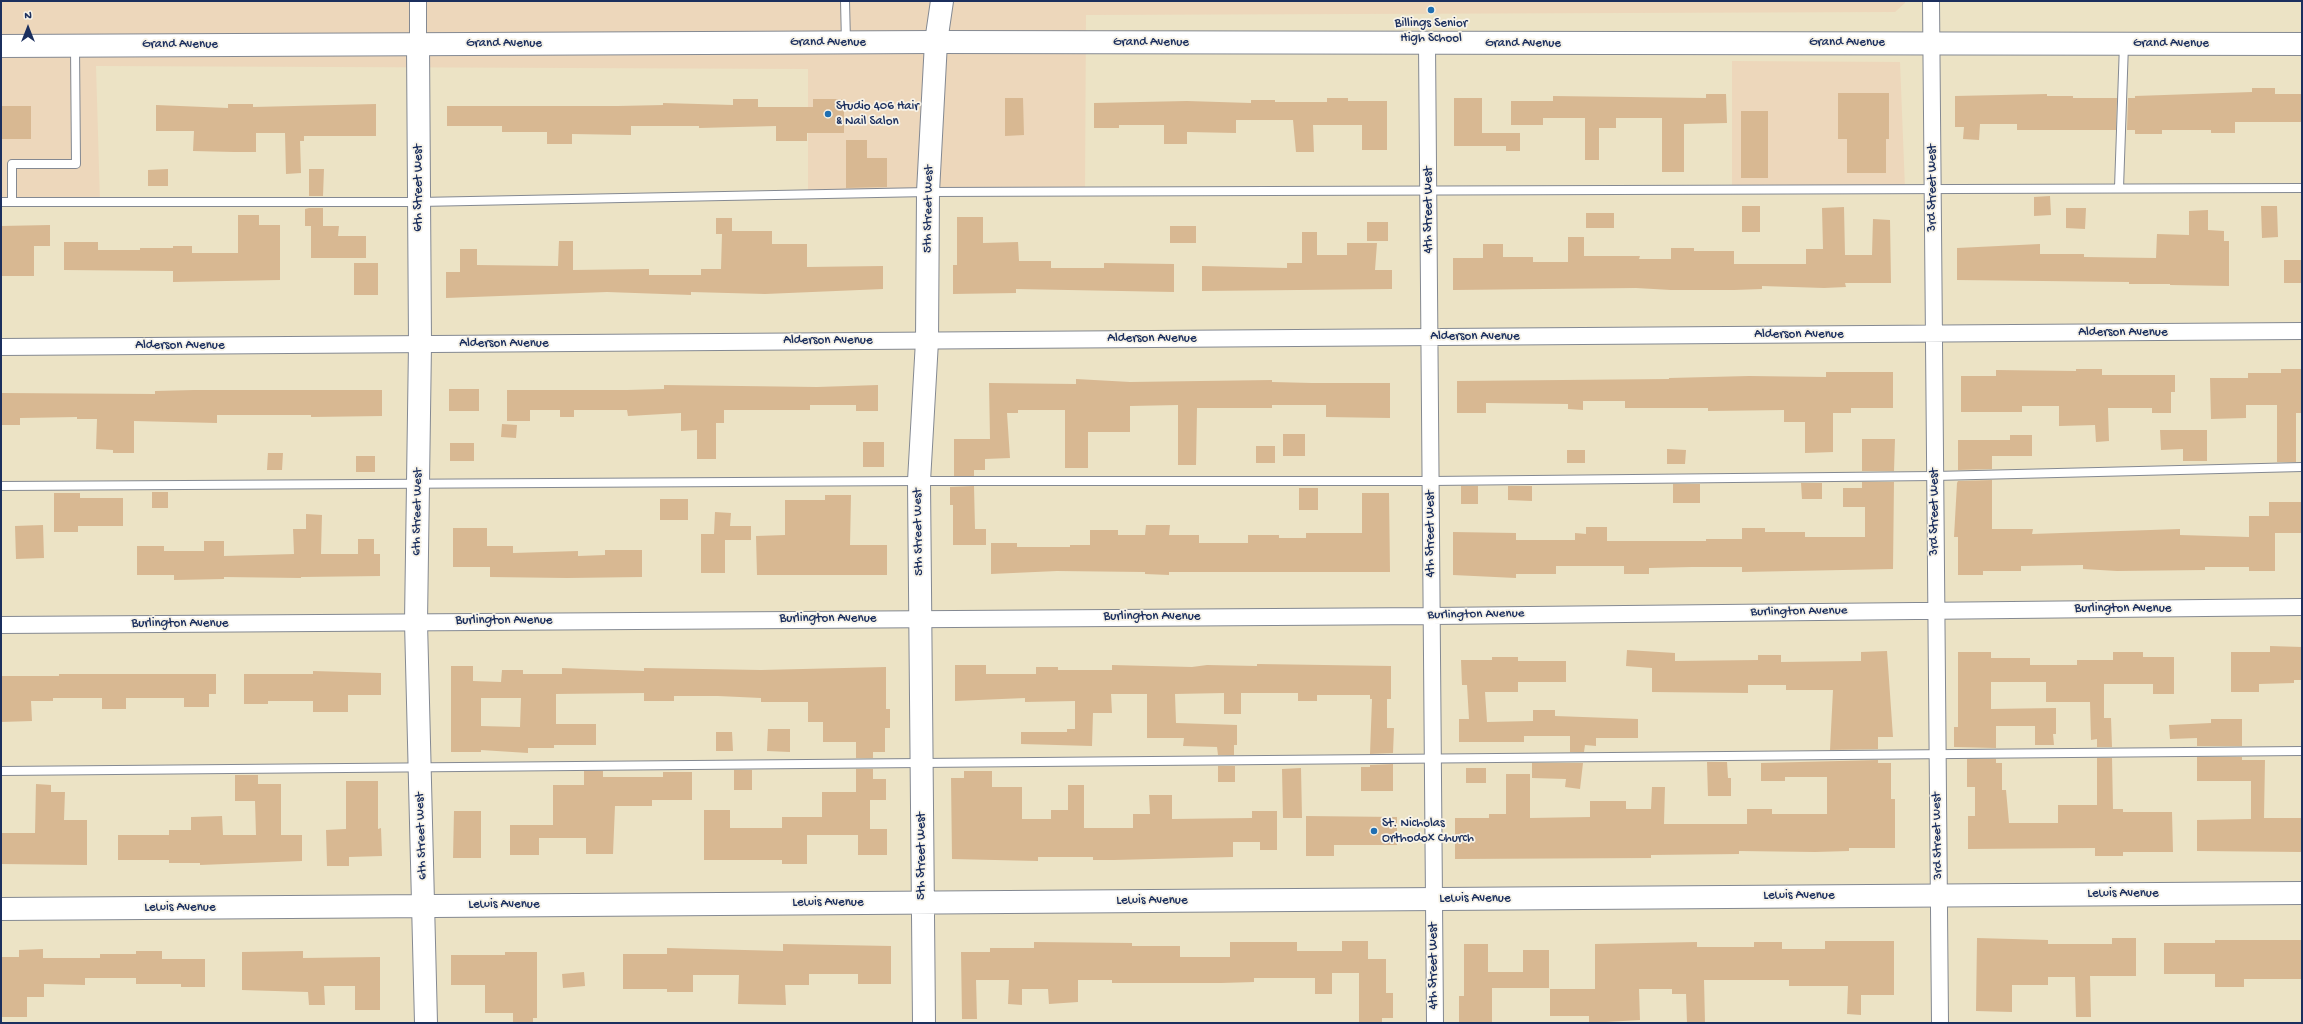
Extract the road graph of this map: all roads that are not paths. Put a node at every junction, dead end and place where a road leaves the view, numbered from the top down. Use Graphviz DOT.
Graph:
graph roads {
  1 [pos="418,1"];
  2 [pos="845,1"];
  3 [pos="942,1"];
  4 [pos="1932,1"];
  5 [pos="846,42"];
  6 [pos="936,42"];
  7 [pos="1932,43"];
  8 [pos="418,44"];
  9 [pos="1427,44"];
  10 [pos="2124,44"];
  11 [pos="2302,44"];
  12 [pos="1,46"];
  13 [pos="75,46"];
  14 [pos="1933,188"];
  15 [pos="2119,188"];
  16 [pos="2302,188"];
  17 [pos="928,192"];
  18 [pos="1428,192"];
  19 [pos="1,202"];
  20 [pos="12,202"];
  21 [pos="419,202"];
  22 [pos="2302,331"];
  23 [pos="1933,334"];
  24 [pos="1430,337"];
  25 [pos="926,341"];
  26 [pos="420,344"];
  27 [pos="1,347"];
  28 [pos="2302,467"];
  29 [pos="1934,476"];
  30 [pos="919,481"];
  31 [pos="1431,481"];
  32 [pos="418,485"];
  33 [pos="1,486"];
  34 [pos="2302,607"];
  35 [pos="1936,610"];
  36 [pos="1432,616"];
  37 [pos="920,618"];
  38 [pos="416,622"];
  39 [pos="1,625"];
  40 [pos="2302,751"];
  41 [pos="1937,754"];
  42 [pos="1433,759"];
  43 [pos="921,763"];
  44 [pos="420,768"];
  45 [pos="1,771"];
  46 [pos="2302,893"];
  47 [pos="1939,895"];
  48 [pos="1434,899"];
  49 [pos="922,902"];
  50 [pos="424,906"];
  51 [pos="1,909"];
  52 [pos="426,1023"];
  53 [pos="924,1023"];
  54 [pos="1435,1023"];
  55 [pos="1940,1023"];
  1 -- 8 [label="street, 6th Street West"];
  2 -- 5 [label="lane"];
  3 -- 6 [label="street, 5th Street West"];
  4 -- 7 [label="street, 3rd Street West"];
  5 -- 6 [label="street, Grand Avenue"];
  5 -- 8 [label="street, Grand Avenue"];
  6 -- 9 [label="street, Grand Avenue"];
  6 -- 17 [label="street, 5th Street West"];
  7 -- 9 [label="street, Grand Avenue"];
  7 -- 10 [label="street, Grand Avenue"];
  7 -- 14 [label="street, 3rd Street West"];
  8 -- 13 [label="street, Grand Avenue"];
  8 -- 21 [label="street, 6th Street West"];
  9 -- 18 [label="street, 4th Street West"];
  10 -- 11 [label="street, Grand Avenue"];
  10 -- 15 [label="lane"];
  12 -- 13 [label="street, Grand Avenue"];
  13 -- 20 [label="lane"];
  14 -- 15 [label="lane"];
  14 -- 18 [label="lane"];
  14 -- 23 [label="street, 3rd Street West"];
  15 -- 16 [label="lane"];
  17 -- 18 [label="lane"];
  17 -- 21 [label="lane"];
  17 -- 25 [label="street, 5th Street West"];
  18 -- 24 [label="street, 4th Street West"];
  19 -- 20 [label="lane"];
  20 -- 21 [label="lane"];
  21 -- 26 [label="street, 6th Street West"];
  22 -- 23 [label="street, Alderson Avenue"];
  23 -- 24 [label="street, Alderson Avenue"];
  23 -- 29 [label="street, 3rd Street West"];
  24 -- 25 [label="street, Alderson Avenue"];
  24 -- 31 [label="street, 4th Street West"];
  25 -- 26 [label="street, Alderson Avenue"];
  25 -- 30 [label="street, 5th Street West"];
  26 -- 27 [label="street, Alderson Avenue"];
  26 -- 32 [label="street, 6th Street West"];
  28 -- 29 [label="lane"];
  29 -- 31 [label="lane"];
  29 -- 35 [label="street, 3rd Street West"];
  30 -- 31 [label="lane"];
  30 -- 32 [label="lane"];
  30 -- 37 [label="street, 5th Street West"];
  31 -- 36 [label="street, 4th Street West"];
  32 -- 33 [label="lane"];
  32 -- 38 [label="street, 6th Street West"];
  34 -- 35 [label="street, Burlington Avenue"];
  35 -- 36 [label="street, Burlington Avenue"];
  35 -- 41 [label="street, 3rd Street West"];
  36 -- 37 [label="street, Burlington Avenue"];
  36 -- 42 [label="street, 4th Street West"];
  37 -- 38 [label="street, Burlington Avenue"];
  37 -- 43 [label="street, 5th Street West"];
  38 -- 39 [label="street, Burlington Avenue"];
  38 -- 44 [label="street, 6th Street West"];
  40 -- 41 [label="lane"];
  41 -- 42 [label="lane"];
  41 -- 47 [label="street, 3rd Street West"];
  42 -- 43 [label="lane"];
  42 -- 48 [label="street, 4th Street West"];
  43 -- 44 [label="lane"];
  43 -- 49 [label="street, 5th Street West"];
  44 -- 45 [label="lane"];
  44 -- 50 [label="street, 6th Street West"];
  46 -- 47 [label="street, Lewis Avenue"];
  47 -- 48 [label="street, Lewis Avenue"];
  47 -- 55 [label="street, 3rd Street West"];
  48 -- 49 [label="street, Lewis Avenue"];
  48 -- 54 [label="street, 4th Street West"];
  49 -- 50 [label="street, Lewis Avenue"];
  49 -- 53 [label="street, 5th Street West"];
  50 -- 51 [label="street, Lewis Avenue"];
  50 -- 52 [label="street, 6th Street West"];
}
